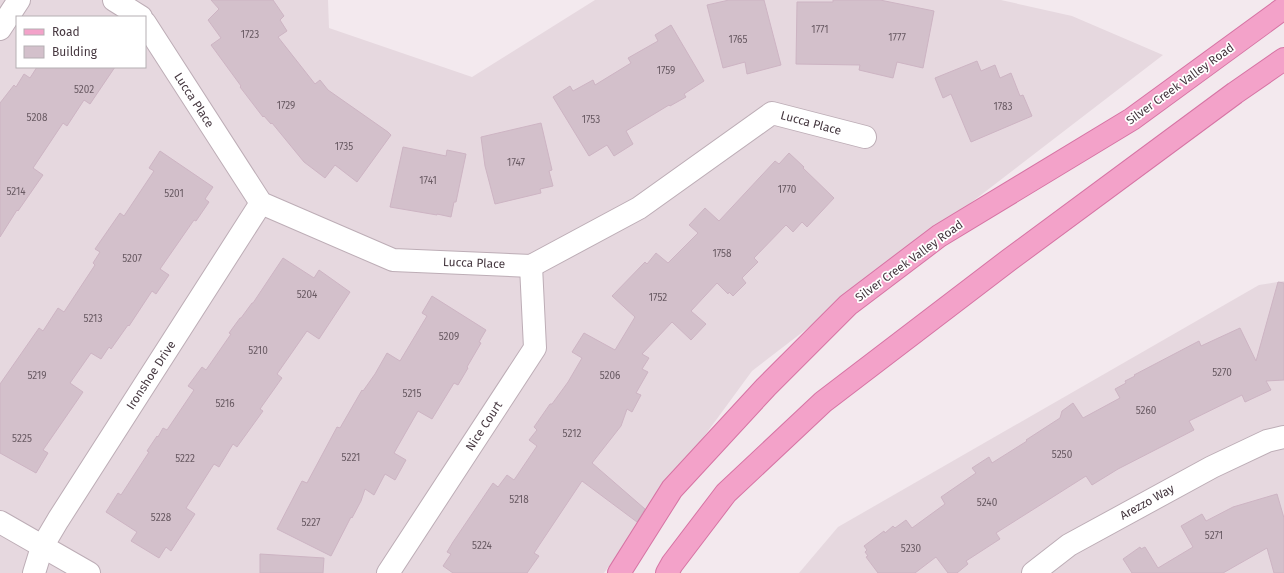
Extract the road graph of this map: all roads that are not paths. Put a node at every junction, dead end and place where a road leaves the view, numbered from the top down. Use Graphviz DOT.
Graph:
graph roads {
  1 [pos="20,0"];
  2 [pos="114,0"];
  3 [pos="1284,8"];
  4 [pos="139,16"];
  5 [pos="146,25"];
  6 [pos="0,28"];
  7 [pos="1284,59"];
  8 [pos="865,137"];
  9 [pos="261,204"];
  10 [pos="531,266"];
  11 [pos="1275,439"];
  12 [pos="0,522"];
  13 [pos="42,547"];
  14 [pos="34,573"];
  15 [pos="89,573"];
  16 [pos="388,573"];
  17 [pos="619,573"];
  18 [pos="666,573"];
  19 [pos="1033,573"];
  1 -- 6 [label="street"];
  2 -- 4 [label="street"];
  3 -- 17 [label="main road, Silver Creek Valley Road"];
  5 -- 9 [label="street, Lucca Place"];
  7 -- 18 [label="main road"];
  8 -- 10 [label="street, Lucca Place"];
  9 -- 10 [label="street, Lucca Place"];
  9 -- 13 [label="street, Ironshoe Drive"];
  10 -- 16 [label="street, Nice Court"];
  11 -- 19 [label="street, Arezzo Way"];
  12 -- 13 [label="street"];
  13 -- 14 [label="street, Ironshoe Drive"];
  13 -- 15 [label="street"];
}
